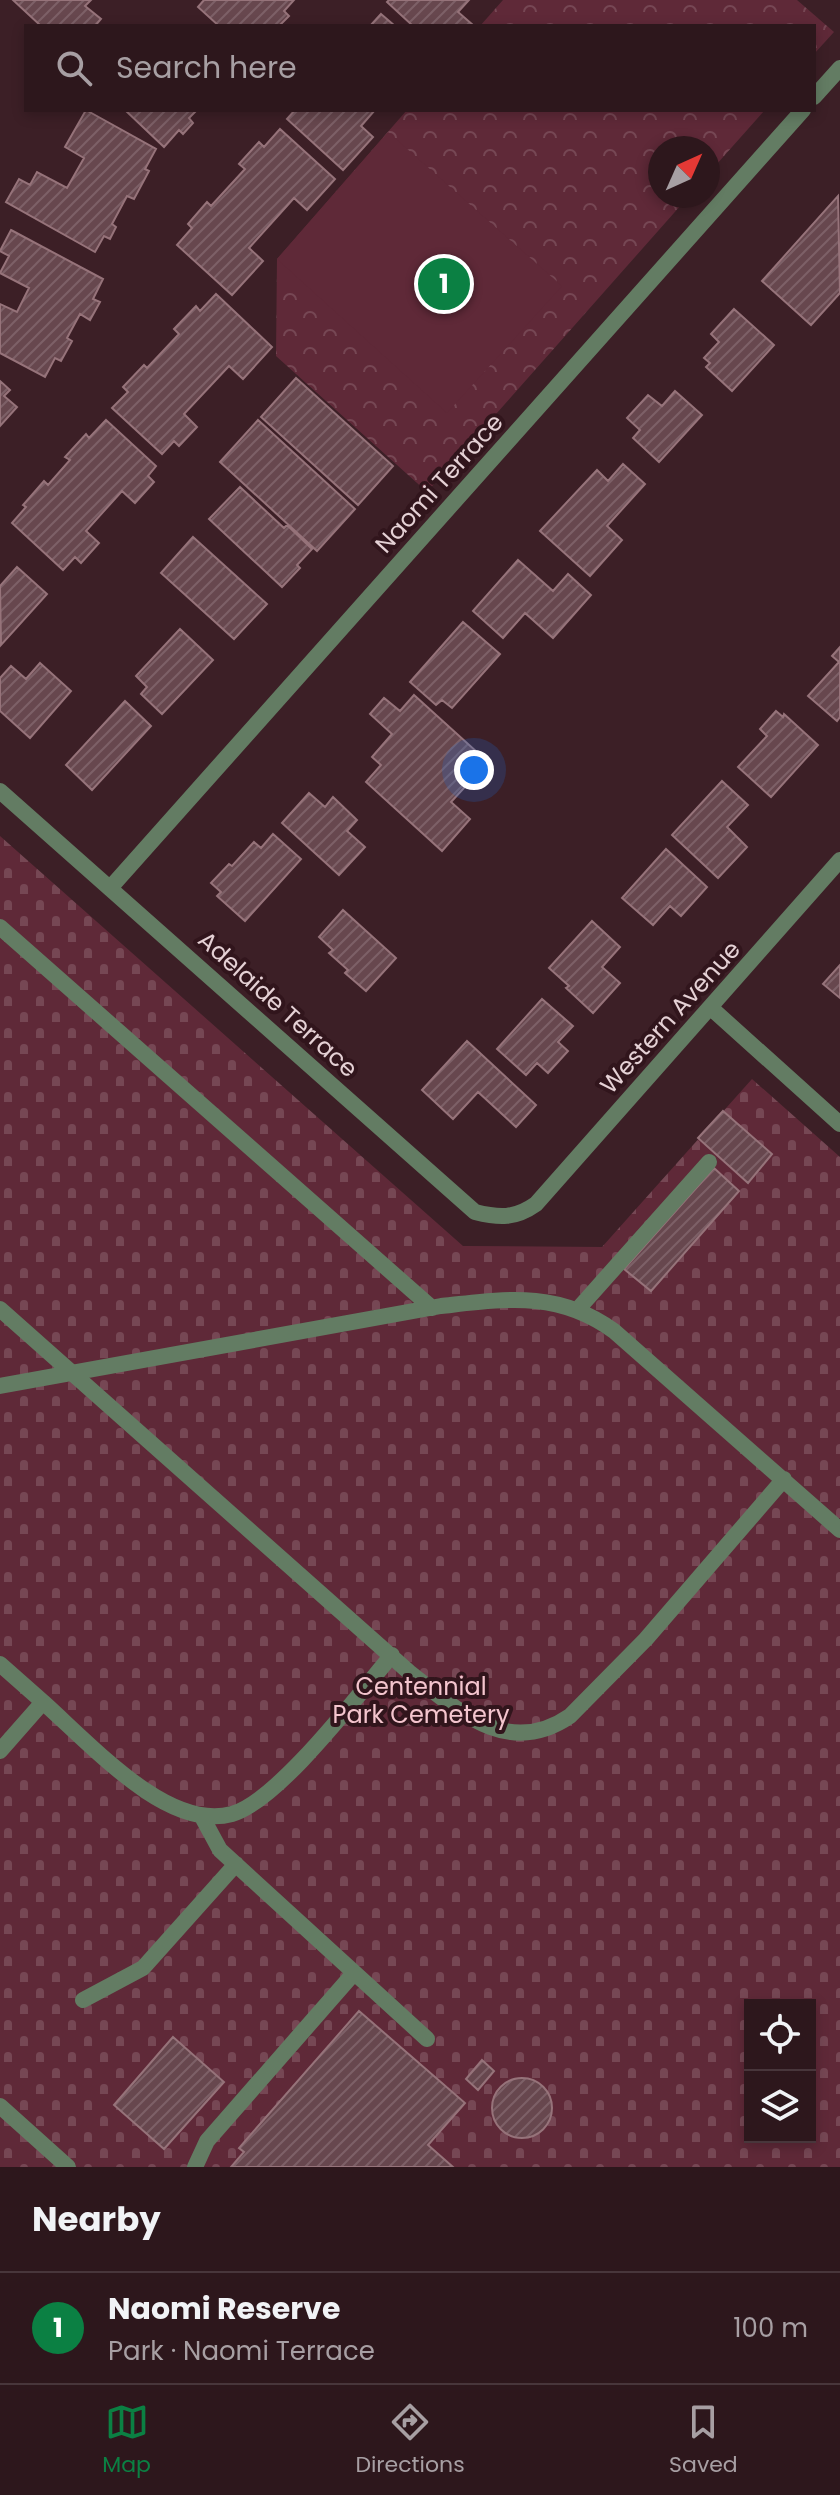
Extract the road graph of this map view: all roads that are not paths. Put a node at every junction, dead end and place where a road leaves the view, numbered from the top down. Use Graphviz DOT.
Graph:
graph roads {
  1 [pos="840,68"];
  2 [pos="816,95"];
  3 [pos="801,112"];
  4 [pos="0,791"];
  5 [pos="840,860"];
  6 [pos="111,887"];
  7 [pos="0,927"];
  8 [pos="711,1008"];
  9 [pos="840,1124"];
  10 [pos="709,1162"];
  11 [pos="536,1204"];
  12 [pos="432,1308"];
  13 [pos="0,1309"];
  14 [pos="578,1309"];
  15 [pos="73,1373"];
  16 [pos="0,1386"];
  17 [pos="784,1479"];
  18 [pos="840,1530"];
  19 [pos="392,1655"];
  20 [pos="0,1664"];
  21 [pos="43,1702"];
  22 [pos="0,1751"];
  23 [pos="201,1815"];
  24 [pos="236,1864"];
  25 [pos="354,1973"];
  26 [pos="83,2000"];
  27 [pos="427,2039"];
  28 [pos="0,2106"];
  29 [pos="68,2167"];
  30 [pos="195,2167"];
  1 -- 2 [label="street"];
  3 -- 6 [label="street, Naomi Terrace"];
  4 -- 6 [label="street, Adelaide Terrace"];
  5 -- 8 [label="street, Western Avenue"];
  6 -- 11 [label="street, Adelaide Terrace"];
  7 -- 12 [label="street"];
  8 -- 9 [label="street"];
  8 -- 11 [label="street, Western Avenue"];
  10 -- 14 [label="street"];
  12 -- 14 [label="street"];
  12 -- 15 [label="street"];
  13 -- 15 [label="street"];
  14 -- 17 [label="street"];
  15 -- 16 [label="street"];
  15 -- 19 [label="street"];
  17 -- 18 [label="street"];
  17 -- 19 [label="street"];
  19 -- 23 [label="street"];
  20 -- 21 [label="street"];
  21 -- 22 [label="street"];
  21 -- 23 [label="street"];
  23 -- 24 [label="street"];
  24 -- 25 [label="street"];
  24 -- 26 [label="street"];
  25 -- 27 [label="street"];
  25 -- 30 [label="street"];
  28 -- 29 [label="street"];
}
